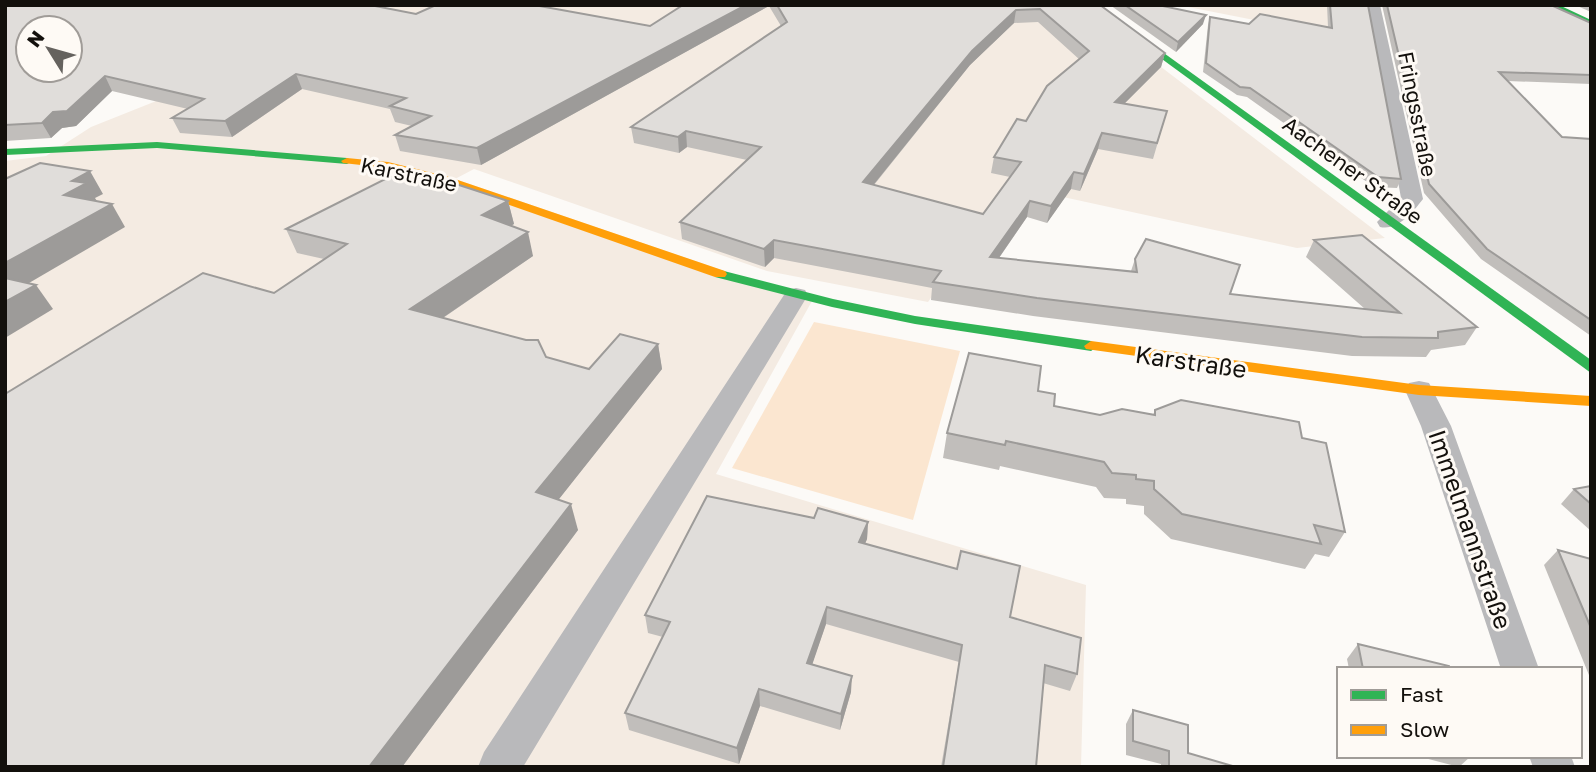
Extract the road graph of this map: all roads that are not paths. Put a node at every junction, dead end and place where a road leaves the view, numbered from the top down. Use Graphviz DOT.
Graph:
graph roads {
  1 [pos="1092,5"];
  2 [pos="1373,5"];
  3 [pos="1552,5"];
  4 [pos="1591,23"];
  5 [pos="5,152"];
  6 [pos="1388,222"];
  7 [pos="796,295"];
  8 [pos="1591,368"];
  9 [pos="1419,390"];
  10 [pos="1591,401"];
  11 [pos="1519,667"];
  12 [pos="499,767"];
  1 -- 6 [label="street, Aachener Straße"];
  2 -- 6 [label="street, Fringsstraße"];
  3 -- 4 [label="street"];
  5 -- 7 [label="street, Karstraße"];
  6 -- 8 [label="street, Aachener Straße"];
  7 -- 9 [label="street, Karstraße"];
  7 -- 12 [label="street"];
  9 -- 10 [label="street, Karstraße"];
  9 -- 11 [label="street, Immelmannstraße"];
}
